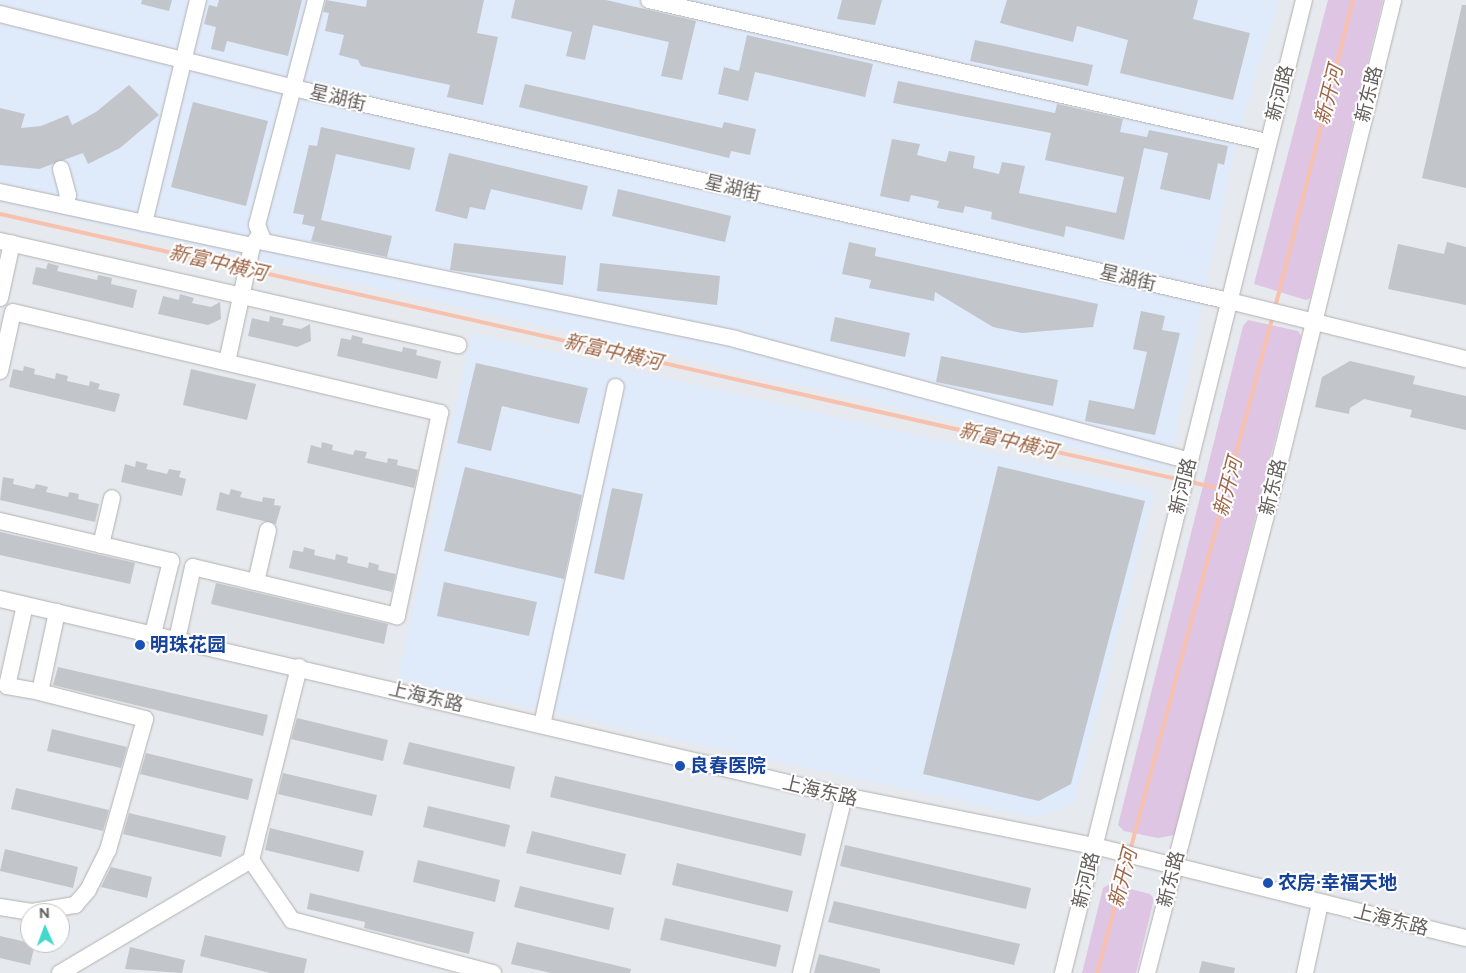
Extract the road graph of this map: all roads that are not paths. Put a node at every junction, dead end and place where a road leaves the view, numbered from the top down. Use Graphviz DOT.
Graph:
graph roads {
  1 [pos="198,0"];
  2 [pos="316,0"];
  3 [pos="649,0"];
  4 [pos="1304,0"];
  5 [pos="1393,0"];
  6 [pos="0,14"];
  7 [pos="183,60"];
  8 [pos="294,88"];
  9 [pos="1267,142"];
  10 [pos="61,169"];
  11 [pos="0,192"];
  12 [pos="65,206"];
  13 [pos="144,223"];
  14 [pos="6,242"];
  15 [pos="254,245"];
  16 [pos="242,290"];
  17 [pos="0,298"];
  18 [pos="1229,301"];
  19 [pos="1311,322"];
  20 [pos="458,345"];
  21 [pos="1466,359"];
  22 [pos="227,362"];
  23 [pos="0,371"];
  24 [pos="616,387"];
  25 [pos="1188,467"];
  26 [pos="112,498"];
  27 [pos="0,521"];
  28 [pos="268,530"];
  29 [pos="101,545"];
  30 [pos="256,582"];
  31 [pos="0,600"];
  32 [pos="25,605"];
  33 [pos="57,612"];
  34 [pos="153,634"];
  35 [pos="178,640"];
  36 [pos="299,667"];
  37 [pos="4,685"];
  38 [pos="40,692"];
  39 [pos="542,725"];
  40 [pos="844,796"];
  41 [pos="1094,846"];
  42 [pos="251,860"];
  43 [pos="1173,867"];
  44 [pos="1320,903"];
  45 [pos="0,907"];
  46 [pos="1466,938"];
  47 [pos="60,973"];
  48 [pos="493,973"];
  49 [pos="801,973"];
  50 [pos="1063,973"];
  51 [pos="1147,973"];
  52 [pos="1304,973"];
  1 -- 7 [label="street"];
  2 -- 8 [label="street"];
  3 -- 9 [label="street"];
  4 -- 9 [label="street, 新河路"];
  5 -- 19 [label="street, 新东路"];
  6 -- 7 [label="street, 星湖街"];
  7 -- 8 [label="street, 星湖街"];
  7 -- 13 [label="street"];
  8 -- 15 [label="street"];
  8 -- 18 [label="street, 星湖街"];
  9 -- 18 [label="street, 新河路"];
  10 -- 12 [label="street"];
  11 -- 12 [label="street"];
  12 -- 13 [label="street"];
  13 -- 15 [label="street"];
  14 -- 16 [label="street"];
  14 -- 17 [label="street"];
  15 -- 16 [label="street"];
  15 -- 25 [label="street"];
  16 -- 20 [label="street"];
  16 -- 22 [label="street"];
  18 -- 19 [label="street, 星湖街"];
  18 -- 25 [label="street, 新河路"];
  19 -- 21 [label="street, 星湖街"];
  19 -- 43 [label="street, 新东路"];
  22 -- 23 [label="street"];
  22 -- 30 [label="street"];
  24 -- 39 [label="street"];
  25 -- 41 [label="street, 新河路"];
  26 -- 29 [label="street"];
  27 -- 29 [label="street"];
  28 -- 30 [label="street"];
  29 -- 34 [label="street"];
  30 -- 35 [label="street"];
  31 -- 32 [label="street, 上海东路"];
  32 -- 33 [label="street, 上海东路"];
  32 -- 37 [label="street"];
  33 -- 34 [label="street, 上海东路"];
  33 -- 38 [label="street"];
  34 -- 35 [label="street, 上海东路"];
  35 -- 36 [label="street, 上海东路"];
  36 -- 39 [label="street, 上海东路"];
  36 -- 42 [label="street"];
  37 -- 38 [label="street"];
  38 -- 45 [label="street"];
  39 -- 40 [label="street, 上海东路"];
  40 -- 41 [label="street, 上海东路"];
  40 -- 49 [label="street"];
  41 -- 43 [label="street, 上海东路"];
  41 -- 50 [label="street, 新河路"];
  42 -- 47 [label="street"];
  42 -- 48 [label="street"];
  43 -- 44 [label="street, 上海东路"];
  43 -- 51 [label="street, 新东路"];
  44 -- 46 [label="street, 上海东路"];
  44 -- 52 [label="street"];
}
